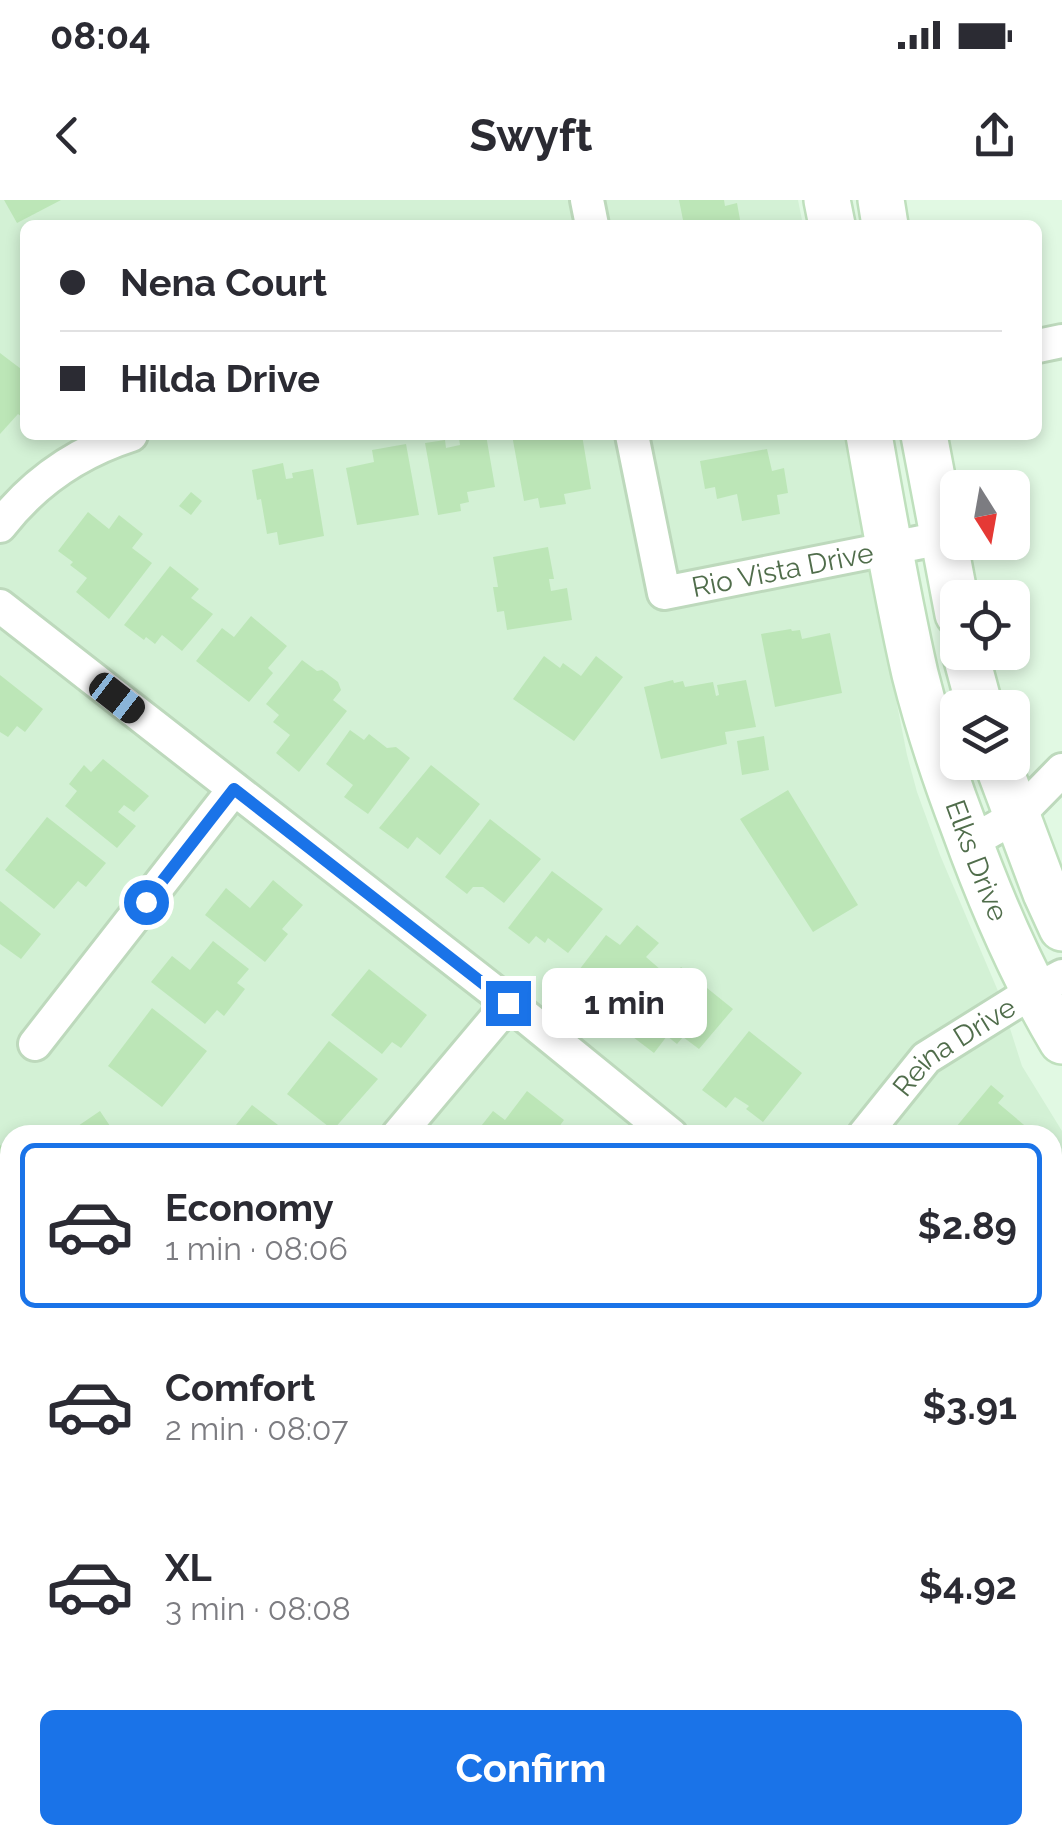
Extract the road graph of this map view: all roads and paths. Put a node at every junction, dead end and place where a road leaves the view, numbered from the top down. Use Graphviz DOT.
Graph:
graph roads {
  1 [pos="117,440"];
  2 [pos="633,440"];
  3 [pos="871,440"];
  4 [pos="925,440"];
  5 [pos="0,526"];
  6 [pos="940,527"];
  7 [pos="940,538"];
  8 [pos="889,548"];
  9 [pos="0,606"];
  10 [pos="1062,770"];
  11 [pos="1004,780"];
  12 [pos="234,789"];
  13 [pos="1017,816"];
  14 [pos="970,843"];
  15 [pos="1062,928"];
  16 [pos="1047,984"];
  17 [pos="508,1003"];
  18 [pos="1062,1041"];
  19 [pos="35,1044"];
  20 [pos="406,1125"];
  21 [pos="659,1125"];
  22 [pos="872,1125"];
  1 -- 5 [label="street"];
  2 -- 8 [label="street, Rio Vista Drive"];
  3 -- 8 [label="main road, Elks Drive"];
  4 -- 6 [label="main road"];
  7 -- 8 [label="street, Rio Vista Drive"];
  8 -- 14 [label="main road, Elks Drive"];
  9 -- 12 [label="street"];
  10 -- 13 [label="street"];
  11 -- 13 [label="main road, Elks Drive"];
  12 -- 17 [label="street"];
  12 -- 19 [label="street"];
  13 -- 14 [label="street"];
  13 -- 15 [label="main road, Elks Drive"];
  14 -- 16 [label="main road, Elks Drive"];
  16 -- 18 [label="main road, Elks Drive"];
  16 -- 22 [label="street, Reina Drive"];
  17 -- 20 [label="street"];
  17 -- 21 [label="street"];
}
